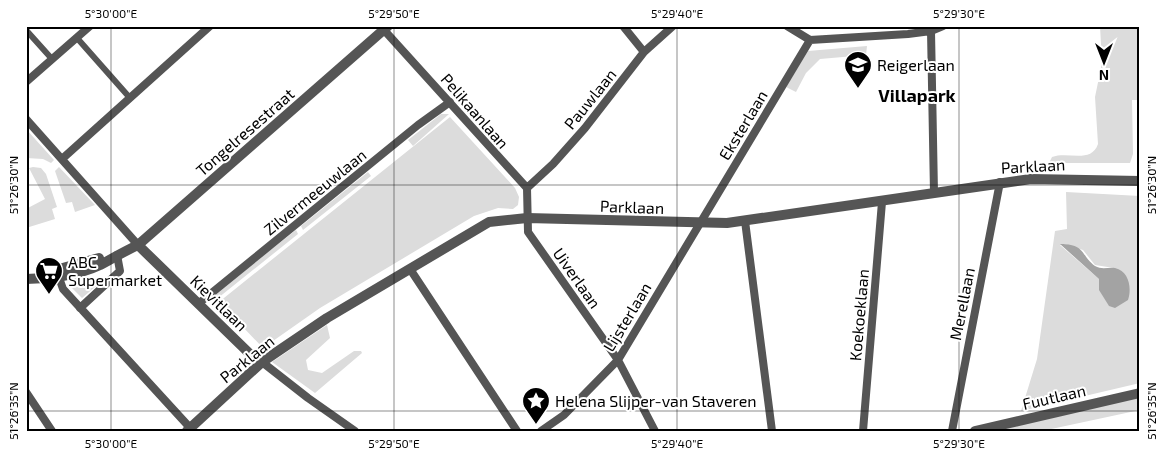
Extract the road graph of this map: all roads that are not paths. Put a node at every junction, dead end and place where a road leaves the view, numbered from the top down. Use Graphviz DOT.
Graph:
graph roads {
  1 [pos="90,26"];
  2 [pos="210,26"];
  3 [pos="623,26"];
  4 [pos="673,26"];
  5 [pos="787,26"];
  6 [pos="943,26"];
  7 [pos="386,28"];
  8 [pos="26,30"];
  9 [pos="931,31"];
  10 [pos="77,38"];
  11 [pos="810,40"];
  12 [pos="644,52"];
  13 [pos="52,60"];
  14 [pos="26,82"];
  15 [pos="130,98"];
  16 [pos="450,102"];
  17 [pos="26,119"];
  18 [pos="62,159"];
  19 [pos="1140,180"];
  20 [pos="1000,182"];
  21 [pos="527,188"];
  22 [pos="934,193"];
  23 [pos="882,202"];
  24 [pos="527,218"];
  25 [pos="745,221"];
  26 [pos="698,224"];
  27 [pos="138,245"];
  28 [pos="113,257"];
  29 [pos="410,269"];
  30 [pos="26,273"];
  31 [pos="57,273"];
  32 [pos="26,279"];
  33 [pos="198,304"];
  34 [pos="80,308"];
  35 [pos="618,360"];
  36 [pos="262,362"];
  37 [pos="27,393"];
  38 [pos="1140,393"];
  39 [pos="190,430"];
  40 [pos="52,431"];
  41 [pos="355,431"];
  42 [pos="517,431"];
  43 [pos="541,431"];
  44 [pos="655,431"];
  45 [pos="772,431"];
  46 [pos="863,431"];
  47 [pos="952,431"];
  48 [pos="975,431"];
  1 -- 10 [label="street"];
  2 -- 15 [label="street"];
  3 -- 12 [label="street"];
  4 -- 12 [label="street, Pauwlaan"];
  5 -- 11 [label="street"];
  6 -- 9 [label="street"];
  7 -- 16 [label="street, Pelikaanlaan"];
  7 -- 27 [label="street, Tongelresestraat"];
  8 -- 13 [label="street"];
  9 -- 11 [label="street"];
  9 -- 22 [label="street"];
  10 -- 13 [label="street"];
  10 -- 15 [label="street"];
  11 -- 26 [label="street, Eksterlaan"];
  12 -- 21 [label="street, Pauwlaan"];
  13 -- 14 [label="street"];
  15 -- 18 [label="street"];
  16 -- 21 [label="street, Pelikaanlaan"];
  16 -- 33 [label="street, Zilvermeeuwlaan"];
  17 -- 18 [label="street"];
  18 -- 27 [label="street"];
  19 -- 20 [label="street, Parklaan"];
  20 -- 22 [label="street, Parklaan"];
  20 -- 47 [label="street, Merellaan"];
  21 -- 24 [label="street"];
  22 -- 23 [label="street, Parklaan"];
  23 -- 25 [label="street, Parklaan"];
  23 -- 46 [label="street, Koekoeklaan"];
  24 -- 26 [label="street, Parklaan"];
  24 -- 29 [label="street, Parklaan"];
  24 -- 35 [label="street, Uiverlaan"];
  25 -- 26 [label="street, Parklaan"];
  25 -- 45 [label="street"];
  26 -- 35 [label="street, Lijsterlaan"];
  27 -- 28 [label="street, Tongelresestraat"];
  27 -- 33 [label="street, Kievitlaan"];
  28 -- 31 [label="street, Tongelresestraat"];
  28 -- 34 [label="street"];
  29 -- 36 [label="street, Parklaan"];
  29 -- 42 [label="street"];
  30 -- 31 [label="street, Tongelresestraat"];
  31 -- 32 [label="street, Tongelresestraat"];
  31 -- 34 [label="street"];
  33 -- 36 [label="street, Kievitlaan"];
  34 -- 39 [label="street"];
  35 -- 43 [label="street, Lijsterlaan"];
  35 -- 44 [label="street, Uiverlaan"];
  36 -- 39 [label="street, Parklaan"];
  36 -- 41 [label="street, Kievitlaan"];
  37 -- 40 [label="street"];
  38 -- 48 [label="street, Fuutlaan"];
}
